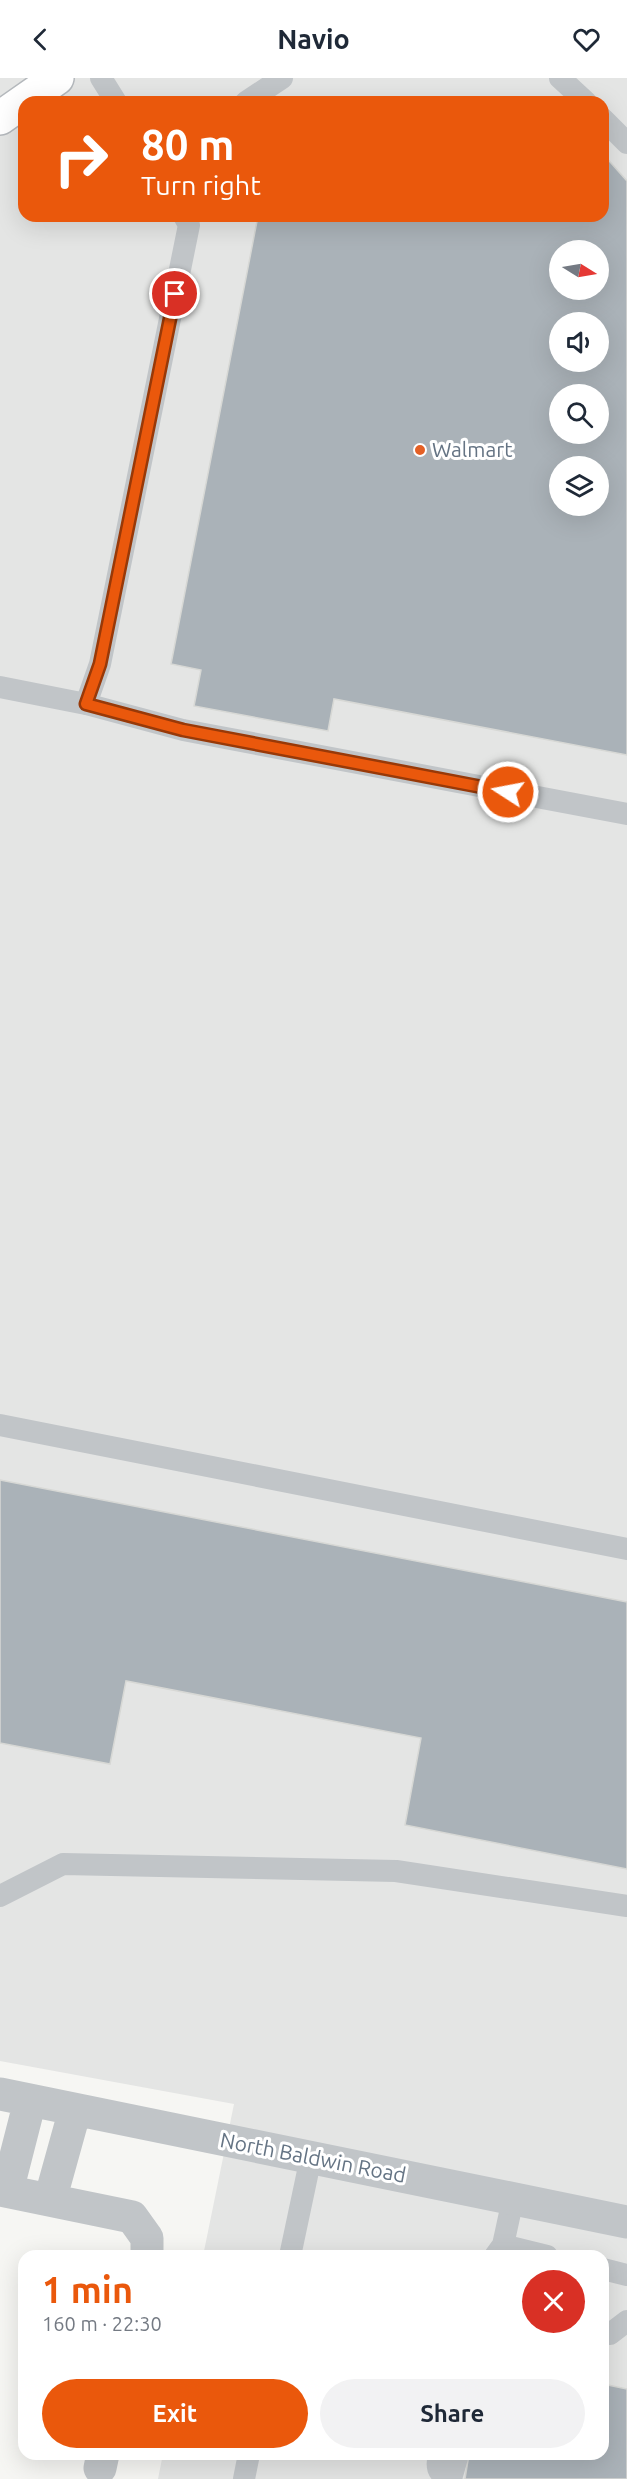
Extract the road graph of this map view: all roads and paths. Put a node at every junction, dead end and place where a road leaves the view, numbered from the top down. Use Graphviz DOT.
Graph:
graph roads {
  1 [pos="57,78"];
  2 [pos="101,78"];
  3 [pos="282,78"];
  4 [pos="560,78"];
  5 [pos="31,96"];
  6 [pos="112,96"];
  7 [pos="255,96"];
  8 [pos="580,96"];
  9 [pos="18,105"];
  10 [pos="0,118"];
  11 [pos="609,125"];
  12 [pos="627,144"];
  13 [pos="187,222"];
  14 [pos="0,687"];
  15 [pos="86,704"];
  16 [pos="627,814"];
  17 [pos="0,1425"];
  18 [pos="627,1549"];
  19 [pos="0,1896"];
  20 [pos="627,1906"];
  21 [pos="15,2098"];
  22 [pos="75,2110"];
  23 [pos="311,2157"];
  24 [pos="4,2191"];
  25 [pos="513,2199"];
  26 [pos="50,2200"];
  27 [pos="627,2222"];
  28 [pos="147,2250"];
  29 [pos="291,2250"];
  30 [pos="499,2250"];
  31 [pos="609,2270"];
  32 [pos="627,2275"];
  33 [pos="627,2321"];
  34 [pos="609,2334"];
  35 [pos="248,2460"];
  36 [pos="438,2460"];
  37 [pos="456,2460"];
  38 [pos="244,2479"];
  39 [pos="450,2479"];
  1 -- 5 [label="main road"];
  2 -- 6 [label="lane"];
  3 -- 7 [label="lane"];
  4 -- 8 [label="lane"];
  9 -- 10 [label="main road"];
  11 -- 12 [label="lane"];
  13 -- 15 [label="lane"];
  14 -- 15 [label="lane"];
  15 -- 16 [label="lane"];
  17 -- 18 [label="lane"];
  19 -- 20 [label="lane"];
  21 -- 22 [label="street, North Baldwin Road"];
  21 -- 24 [label="street"];
  22 -- 23 [label="street, North Baldwin Road"];
  22 -- 26 [label="street"];
  23 -- 25 [label="street, North Baldwin Road"];
  23 -- 29 [label="lane"];
  24 -- 26 [label="street"];
  25 -- 27 [label="street, North Baldwin Road"];
  25 -- 30 [label="lane"];
  26 -- 28 [label="street"];
  31 -- 32 [label="lane"];
  33 -- 34 [label="lane"];
  35 -- 38 [label="lane"];
  36 -- 39 [label="lane"];
  37 -- 39 [label="lane"];
}
